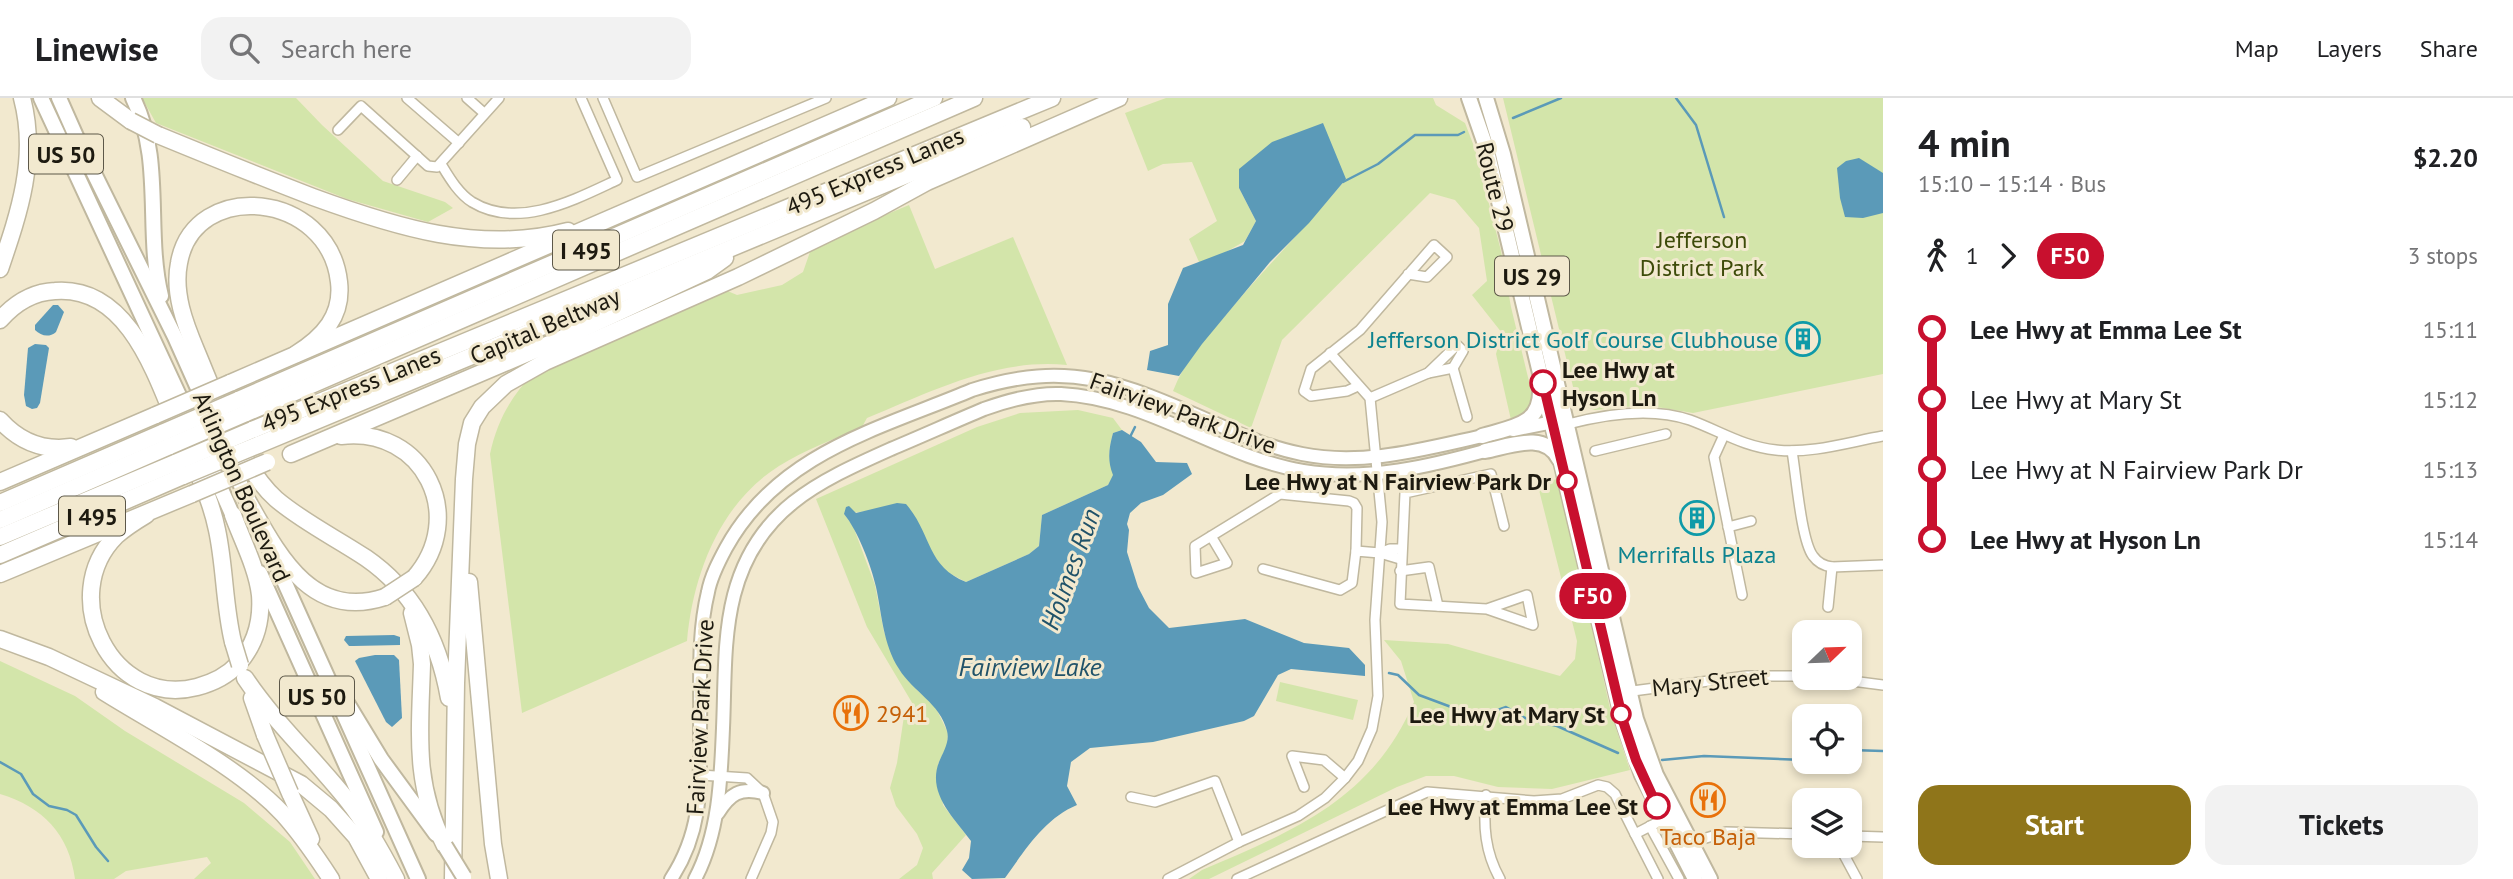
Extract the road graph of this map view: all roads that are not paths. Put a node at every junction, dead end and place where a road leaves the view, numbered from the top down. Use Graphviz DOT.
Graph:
graph roads {
  1 [pos="22,98"];
  2 [pos="29,98"];
  3 [pos="41,98"];
  4 [pos="59,98"];
  5 [pos="100,98"];
  6 [pos="133,98"];
  7 [pos="407,98"];
  8 [pos="467,98"];
  9 [pos="499,98"];
  10 [pos="581,98"];
  11 [pos="603,98"];
  12 [pos="826,98"];
  13 [pos="888,98"];
  14 [pos="934,98"];
  15 [pos="974,98"];
  16 [pos="988,98"];
  17 [pos="1036,98"];
  18 [pos="1052,98"];
  19 [pos="1091,98"];
  20 [pos="1118,98"];
  21 [pos="1469,98"];
  22 [pos="1486,98"];
  23 [pos="484,113"];
  24 [pos="905,128"];
  25 [pos="338,131"];
  26 [pos="947,141"];
  27 [pos="459,143"];
  28 [pos="417,156"];
  29 [pos="441,164"];
  30 [pos="397,180"];
  31 [pos="92,210"];
  32 [pos="628,212"];
  33 [pos="739,246"];
  34 [pos="0,270"];
  35 [pos="1408,274"];
  36 [pos="0,320"];
  37 [pos="175,337"];
  38 [pos="1330,353"];
  39 [pos="296,354"];
  40 [pos="1537,363"];
  41 [pos="1454,368"];
  42 [pos="1428,373"];
  43 [pos="1358,386"];
  44 [pos="1370,398"];
  45 [pos="241,407"];
  46 [pos="1467,417"];
  47 [pos="0,420"];
  48 [pos="1559,426"];
  49 [pos="1666,434"];
  50 [pos="1724,435"];
  51 [pos="1482,436"];
  52 [pos="1883,436"];
  53 [pos="104,438"];
  54 [pos="255,438"];
  55 [pos="167,439"];
  56 [pos="1485,451"];
  57 [pos="1595,451"];
  58 [pos="1793,451"];
  59 [pos="290,454"];
  60 [pos="1377,457"];
  61 [pos="180,469"];
  62 [pos="1564,469"];
  63 [pos="1378,474"];
  64 [pos="0,482"];
  65 [pos="245,495"];
  66 [pos="0,503"];
  67 [pos="463,510"];
  68 [pos="146,515"];
  69 [pos="233,515"];
  70 [pos="0,520"];
  71 [pos="1751,521"];
  72 [pos="1504,526"];
  73 [pos="1728,527"];
  74 [pos="1211,536"];
  75 [pos="0,537"];
  76 [pos="1356,551"];
  77 [pos="1380,553"];
  78 [pos="1401,554"];
  79 [pos="0,555"];
  80 [pos="1883,565"];
  81 [pos="1832,567"];
  82 [pos="1263,569"];
  83 [pos="1400,571"];
  84 [pos="0,574"];
  85 [pos="392,592"];
  86 [pos="1742,596"];
  87 [pos="1438,606"];
  88 [pos="1828,607"];
  89 [pos="1487,609"];
  90 [pos="309,637"];
  91 [pos="0,639"];
  92 [pos="49,657"];
  93 [pos="1792,676"];
  94 [pos="245,678"];
  95 [pos="1862,682"];
  96 [pos="1883,685"];
  97 [pos="1623,692"];
  98 [pos="455,742"];
  99 [pos="700,775"];
  100 [pos="720,776"];
  101 [pos="1345,778"];
  102 [pos="1304,786"];
  103 [pos="763,793"];
  104 [pos="1486,795"];
  105 [pos="1131,797"];
  106 [pos="715,817"];
  107 [pos="1657,823"];
  108 [pos="1634,834"];
  109 [pos="1792,834"];
  110 [pos="1862,836"];
  111 [pos="1883,837"];
  112 [pos="1239,842"];
  113 [pos="493,844"];
  114 [pos="1684,845"];
  115 [pos="445,846"];
  116 [pos="1846,858"];
  117 [pos="461,878"];
  118 [pos="331,879"];
  119 [pos="379,879"];
  120 [pos="396,879"];
  121 [pos="418,879"];
  122 [pos="494,879"];
  123 [pos="499,879"];
  124 [pos="671,879"];
  125 [pos="695,879"];
  126 [pos="751,879"];
  127 [pos="1168,879"];
  128 [pos="1237,879"];
  129 [pos="1500,879"];
  130 [pos="1658,879"];
  131 [pos="1679,879"];
  132 [pos="1695,879"];
  133 [pos="1710,879"];
  134 [pos="1857,879"];
  1 -- 34 [label="highway"];
  2 -- 31 [label="main road"];
  3 -- 31 [label="main road, Arlington Boulevard / US 50"];
  4 -- 37 [label="main road, Arlington Boulevard / US 50"];
  5 -- 32 [label="highway, bridge"];
  6 -- 37 [label="main road"];
  7 -- 27 [label="street"];
  8 -- 23 [label="street"];
  9 -- 23 [label="street"];
  10 -- 29 [label="street"];
  11 -- 12 [label="street"];
  13 -- 32 [label="highway"];
  14 -- 45 [label="highway, I 495"];
  15 -- 24 [label="highway, 495 Express Lanes / I 495"];
  16 -- 24 [label="highway"];
  17 -- 26 [label="highway"];
  18 -- 26 [label="highway, 495 Express Lanes / I 495"];
  19 -- 33 [label="highway, Capital Beltway / I 495"];
  20 -- 67 [label="highway"];
  21 -- 40 [label="main road, Route 29 / US 29"];
  22 -- 48 [label="main road, Route 29 / US 29"];
  23 -- 27 [label="street"];
  24 -- 45 [label="highway, 495 Express Lanes / I 495"];
  25 -- 28 [label="street"];
  26 -- 54 [label="highway, 495 Express Lanes / I 495"];
  27 -- 29 [label="street"];
  28 -- 29 [label="street"];
  28 -- 30 [label="street"];
  31 -- 69 [label="main road, Arlington Boulevard / US 50"];
  32 -- 39 [label="highway"];
  33 -- 54 [label="highway, Capital Beltway / I 495"];
  33 -- 59 [label="highway"];
  35 -- 38 [label="street"];
  36 -- 94 [label="highway, bridge"];
  37 -- 65 [label="main road, Arlington Boulevard / US 50"];
  38 -- 43 [label="street"];
  38 -- 43 [label="street"];
  39 -- 53 [label="highway, bridge"];
  39 -- 85 [label="highway"];
  40 -- 48 [label="main road, Route 29 / US 29"];
  40 -- 51 [label="main road"];
  41 -- 42 [label="street"];
  41 -- 42 [label="street"];
  41 -- 46 [label="street"];
  42 -- 44 [label="street"];
  43 -- 44 [label="street"];
  44 -- 60 [label="street"];
  45 -- 55 [label="highway, 495 Express Lanes / I 495, bridge"];
  47 -- 53 [label="highway"];
  48 -- 50 [label="street"];
  48 -- 51 [label="main road, Fairview Park Drive"];
  48 -- 56 [label="main road, Fairview Park Drive"];
  48 -- 62 [label="main road, Route 29 / US 29"];
  48 -- 97 [label="main road, Route 29 / US 29"];
  49 -- 57 [label="street"];
  50 -- 58 [label="street"];
  50 -- 73 [label="street"];
  51 -- 60 [label="main road, Fairview Park Drive"];
  52 -- 58 [label="street"];
  53 -- 64 [label="highway"];
  54 -- 61 [label="highway, Capital Beltway / I 495, bridge"];
  55 -- 66 [label="highway, I 495"];
  55 -- 70 [label="highway, 495 Express Lanes / I 495"];
  56 -- 62 [label="main road"];
  56 -- 63 [label="main road, Fairview Park Drive"];
  58 -- 81 [label="street"];
  59 -- 68 [label="highway, bridge"];
  59 -- 85 [label="highway, bridge"];
  60 -- 63 [label="street"];
  60 -- 99 [label="main road, Fairview Park Drive"];
  61 -- 75 [label="highway, I 495"];
  61 -- 79 [label="highway, Capital Beltway / I 495"];
  62 -- 97 [label="main road, Route 29 / US 29"];
  63 -- 77 [label="street"];
  63 -- 100 [label="main road, Fairview Park Drive"];
  65 -- 85 [label="highway"];
  65 -- 90 [label="main road, Arlington Boulevard / US 50"];
  67 -- 98 [label="highway"];
  67 -- 113 [label="highway"];
  68 -- 69 [label="highway"];
  68 -- 84 [label="highway"];
  69 -- 120 [label="main road, Arlington Boulevard / US 50"];
  71 -- 73 [label="street"];
  72 -- 78 [label="street"];
  73 -- 86 [label="street"];
  74 -- 76 [label="street"];
  76 -- 77 [label="street"];
  76 -- 82 [label="street"];
  77 -- 78 [label="street"];
  77 -- 101 [label="street"];
  78 -- 83 [label="street"];
  80 -- 81 [label="street"];
  81 -- 88 [label="street"];
  83 -- 87 [label="street"];
  83 -- 87 [label="street"];
  85 -- 98 [label="highway"];
  85 -- 115 [label="highway"];
  87 -- 89 [label="street"];
  89 -- 89 [label="street"];
  90 -- 115 [label="main road"];
  90 -- 121 [label="main road, Arlington Boulevard / US 50"];
  91 -- 92 [label="highway"];
  92 -- 118 [label="highway"];
  92 -- 119 [label="highway"];
  93 -- 97 [label="street, Mary Street"];
  94 -- 118 [label="highway, bridge"];
  94 -- 120 [label="highway"];
  95 -- 96 [label="street"];
  97 -- 107 [label="main road, Route 29 / US 29"];
  97 -- 114 [label="main road, Route 29 / US 29"];
  98 -- 117 [label="highway"];
  99 -- 100 [label="street"];
  99 -- 124 [label="main road, Fairview Park Drive"];
  100 -- 103 [label="street"];
  100 -- 106 [label="main road, Fairview Park Drive"];
  101 -- 102 [label="street"];
  101 -- 112 [label="street"];
  103 -- 106 [label="main road"];
  103 -- 126 [label="street"];
  104 -- 108 [label="street"];
  104 -- 128 [label="street"];
  104 -- 129 [label="street"];
  105 -- 112 [label="street"];
  106 -- 125 [label="main road, Fairview Park Drive"];
  107 -- 108 [label="street"];
  107 -- 114 [label="main road, Route 29 / US 29"];
  107 -- 131 [label="street"];
  108 -- 130 [label="street"];
  109 -- 114 [label="street"];
  110 -- 111 [label="street"];
  112 -- 127 [label="street"];
  113 -- 122 [label="highway"];
  113 -- 123 [label="highway"];
  114 -- 132 [label="main road, Route 29 / US 29"];
  114 -- 133 [label="main road, Route 29 / US 29"];
  115 -- 117 [label="main road, bridge"];
  116 -- 134 [label="street"];
}
